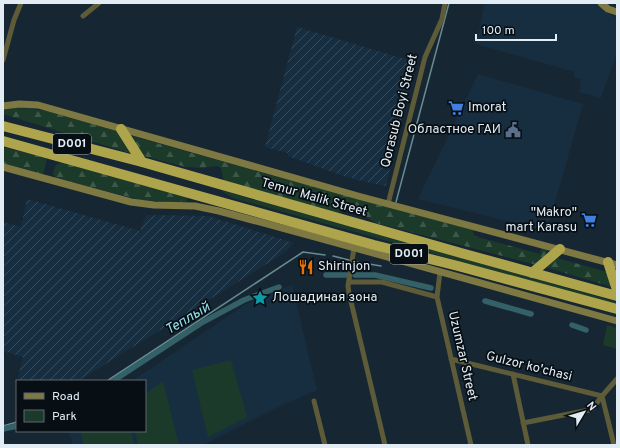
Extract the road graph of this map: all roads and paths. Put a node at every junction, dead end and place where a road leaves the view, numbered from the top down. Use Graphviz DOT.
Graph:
graph roads {
  1 [pos="21,3"];
  2 [pos="99,3"];
  3 [pos="445,3"];
  4 [pos="601,3"];
  5 [pos="617,12"];
  6 [pos="83,16"];
  7 [pos="3,60"];
  8 [pos="3,106"];
  9 [pos="3,126"];
  10 [pos="121,129"];
  11 [pos="3,141"];
  12 [pos="142,162"];
  13 [pos="3,167"];
  14 [pos="203,179"];
  15 [pos="201,196"];
  16 [pos="388,204"];
  17 [pos="276,217"];
  18 [pos="284,229"];
  19 [pos="378,246"];
  20 [pos="354,248"];
  21 [pos="560,249"];
  22 [pos="368,252"];
  23 [pos="615,264"];
  24 [pos="440,272"];
  25 [pos="532,273"];
  26 [pos="349,282"];
  27 [pos="617,290"];
  28 [pos="617,296"];
  29 [pos="437,297"];
  30 [pos="617,309"];
  31 [pos="617,321"];
  32 [pos="451,359"];
  33 [pos="513,374"];
  34 [pos="617,379"];
  35 [pos="602,396"];
  36 [pos="314,400"];
  37 [pos="523,423"];
  38 [pos="325,445"];
  39 [pos="385,445"];
  40 [pos="471,445"];
  41 [pos="528,445"];
  42 [pos="614,445"];
  1 -- 7 [label="street"];
  2 -- 6 [label="street"];
  3 -- 16 [label="street, Qorasub Boyi Street"];
  4 -- 5 [label="street"];
  8 -- 10 [label="street"];
  9 -- 12 [label="highway, Temur Malik Street / D001"];
  10 -- 12 [label="highway"];
  10 -- 16 [label="street"];
  11 -- 15 [label="highway, D001"];
  12 -- 14 [label="highway, Temur Malik Street / D001"];
  13 -- 18 [label="street"];
  14 -- 15 [label="highway"];
  14 -- 25 [label="highway, Temur Malik Street / D001"];
  15 -- 17 [label="highway, D001"];
  16 -- 21 [label="street"];
  17 -- 18 [label="street"];
  17 -- 19 [label="highway, D001"];
  18 -- 20 [label="street"];
  19 -- 22 [label="street"];
  19 -- 30 [label="highway, D001"];
  20 -- 22 [label="street"];
  20 -- 26 [label="street"];
  21 -- 23 [label="street"];
  21 -- 25 [label="highway"];
  22 -- 24 [label="street"];
  23 -- 27 [label="highway"];
  24 -- 29 [label="street, Uzumzar Street"];
  24 -- 31 [label="street"];
  25 -- 28 [label="highway, Temur Malik Street / D001"];
  26 -- 29 [label="street"];
  26 -- 39 [label="street"];
  29 -- 32 [label="street, Uzumzar Street"];
  32 -- 33 [label="street, Gulzor ko'chasi"];
  32 -- 40 [label="street, Uzumzar Street"];
  33 -- 35 [label="street, Gulzor ko'chasi"];
  33 -- 37 [label="street"];
  34 -- 35 [label="street"];
  35 -- 37 [label="street"];
  35 -- 42 [label="street"];
  36 -- 38 [label="street"];
  37 -- 41 [label="street"];
}
